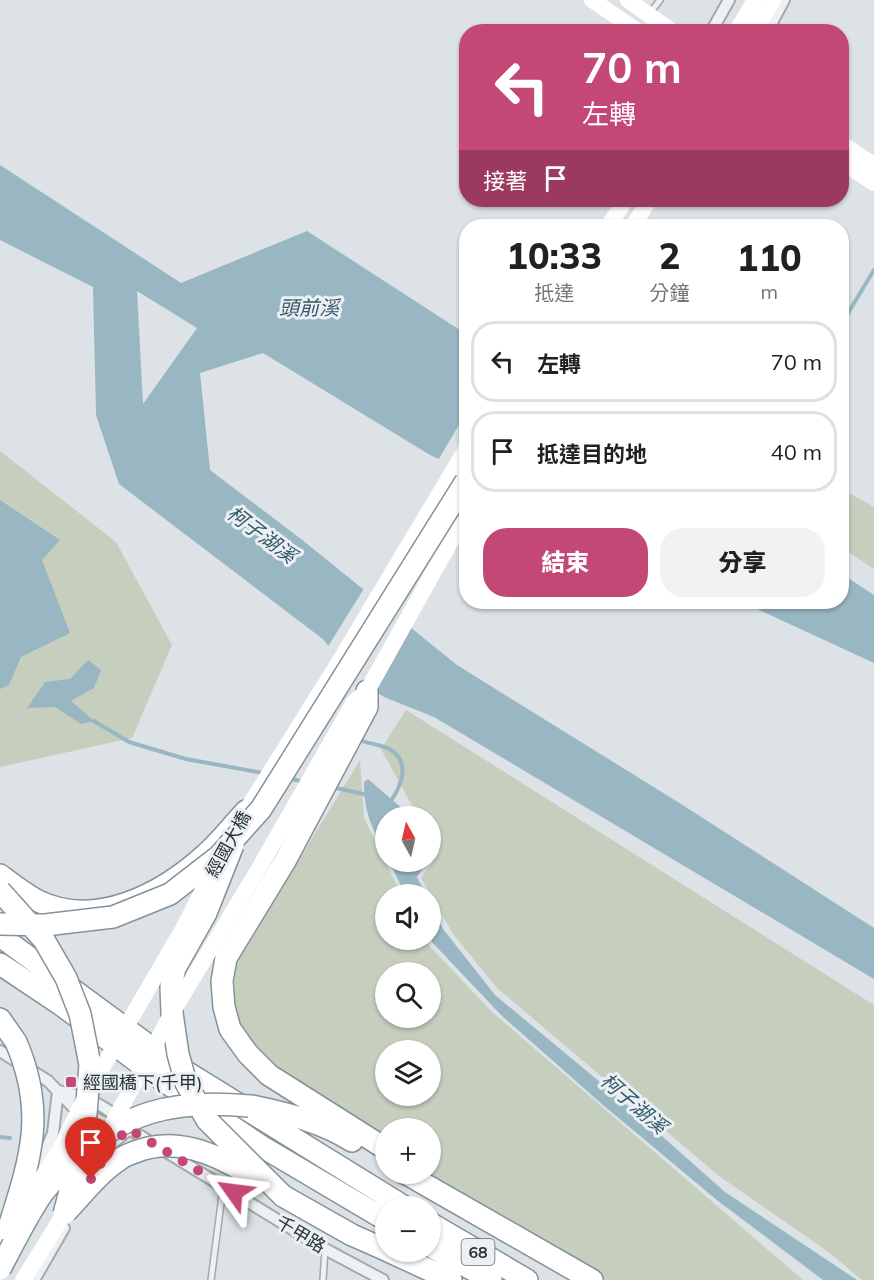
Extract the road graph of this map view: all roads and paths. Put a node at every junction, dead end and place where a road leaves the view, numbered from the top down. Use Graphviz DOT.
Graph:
graph roads {
  1 [pos="592,0"];
  2 [pos="628,0"];
  3 [pos="660,0"];
  4 [pos="729,0"];
  5 [pos="755,0"];
  6 [pos="777,2"];
  7 [pos="649,14"];
  8 [pos="627,24"];
  9 [pos="662,24"];
  10 [pos="716,24"];
  11 [pos="741,24"];
  12 [pos="760,24"];
  13 [pos="769,24"];
  14 [pos="849,149"];
  15 [pos="874,165"];
  16 [pos="849,167"];
  17 [pos="874,183"];
  18 [pos="459,461"];
  19 [pos="459,492"];
  20 [pos="459,527"];
  21 [pos="367,691"];
  22 [pos="246,811"];
  23 [pos="0,875"];
  24 [pos="0,891"];
  25 [pos="0,924"];
  26 [pos="0,936"];
  27 [pos="0,964"];
  28 [pos="172,1013"];
  29 [pos="0,1019"];
  30 [pos="0,1052"];
  31 [pos="58,1091"];
  32 [pos="87,1094"];
  33 [pos="129,1129"];
  34 [pos="375,1142"];
  35 [pos="375,1155"];
  36 [pos="44,1157"];
  37 [pos="91,1179"];
  38 [pos="425,1184"];
  39 [pos="434,1184"];
  40 [pos="224,1186"];
  41 [pos="283,1196"];
  42 [pos="387,1196"];
  43 [pos="457,1202"];
  44 [pos="375,1213"];
  45 [pos="64,1214"];
  46 [pos="441,1229"];
  47 [pos="4,1237"];
  48 [pos="375,1245"];
  49 [pos="325,1249"];
  50 [pos="441,1252"];
  51 [pos="0,1255"];
  52 [pos="413,1262"];
  53 [pos="0,1269"];
  54 [pos="23,1280"];
  55 [pos="34,1280"];
  56 [pos="211,1280"];
  57 [pos="323,1280"];
  58 [pos="383,1280"];
  59 [pos="451,1280"];
  60 [pos="491,1280"];
  61 [pos="527,1280"];
  62 [pos="592,1280"];
  1 -- 8 [label="main road"];
  2 -- 7 [label="main road"];
  3 -- 7 [label="lane"];
  4 -- 10 [label="street"];
  5 -- 11 [label="main road"];
  6 -- 12 [label="main road, bridge"];
  6 -- 13 [label="street"];
  7 -- 9 [label="main road"];
  14 -- 15 [label="main road"];
  16 -- 17 [label="main road"];
  18 -- 22 [label="main road, 經國大橋"];
  19 -- 25 [label="highway, bridge"];
  20 -- 21 [label="main road"];
  21 -- 28 [label="main road, bridge"];
  21 -- 34 [label="highway"];
  22 -- 23 [label="highway"];
  22 -- 28 [label="highway, bridge"];
  22 -- 32 [label="main road, 經國大橋, bridge"];
  24 -- 32 [label="highway, bridge"];
  26 -- 42 [label="highway"];
  27 -- 44 [label="highway"];
  28 -- 41 [label="highway, bridge"];
  28 -- 45 [label="main road, bridge"];
  29 -- 47 [label="highway, bridge"];
  30 -- 31 [label="street, 千甲路"];
  31 -- 33 [label="street, 千甲路"];
  31 -- 36 [label="street"];
  32 -- 45 [label="highway, bridge"];
  32 -- 47 [label="main road, 經國大橋, bridge"];
  33 -- 37 [label="street"];
  33 -- 40 [label="street, 千甲路"];
  35 -- 53 [label="highway, bridge"];
  36 -- 37 [label="street"];
  36 -- 37 [label="street"];
  36 -- 51 [label="street"];
  37 -- 55 [label="street"];
  38 -- 43 [label="highway"];
  39 -- 43 [label="highway"];
  40 -- 49 [label="street, 千甲路"];
  40 -- 56 [label="lane"];
  41 -- 45 [label="highway, bridge"];
  41 -- 48 [label="highway, bridge"];
  43 -- 62 [label="highway"];
  45 -- 54 [label="main road, bridge"];
  46 -- 61 [label="highway, 68"];
  49 -- 57 [label="lane"];
  49 -- 58 [label="street, 千甲路"];
  50 -- 60 [label="highway, 68"];
  52 -- 59 [label="highway"];
}
